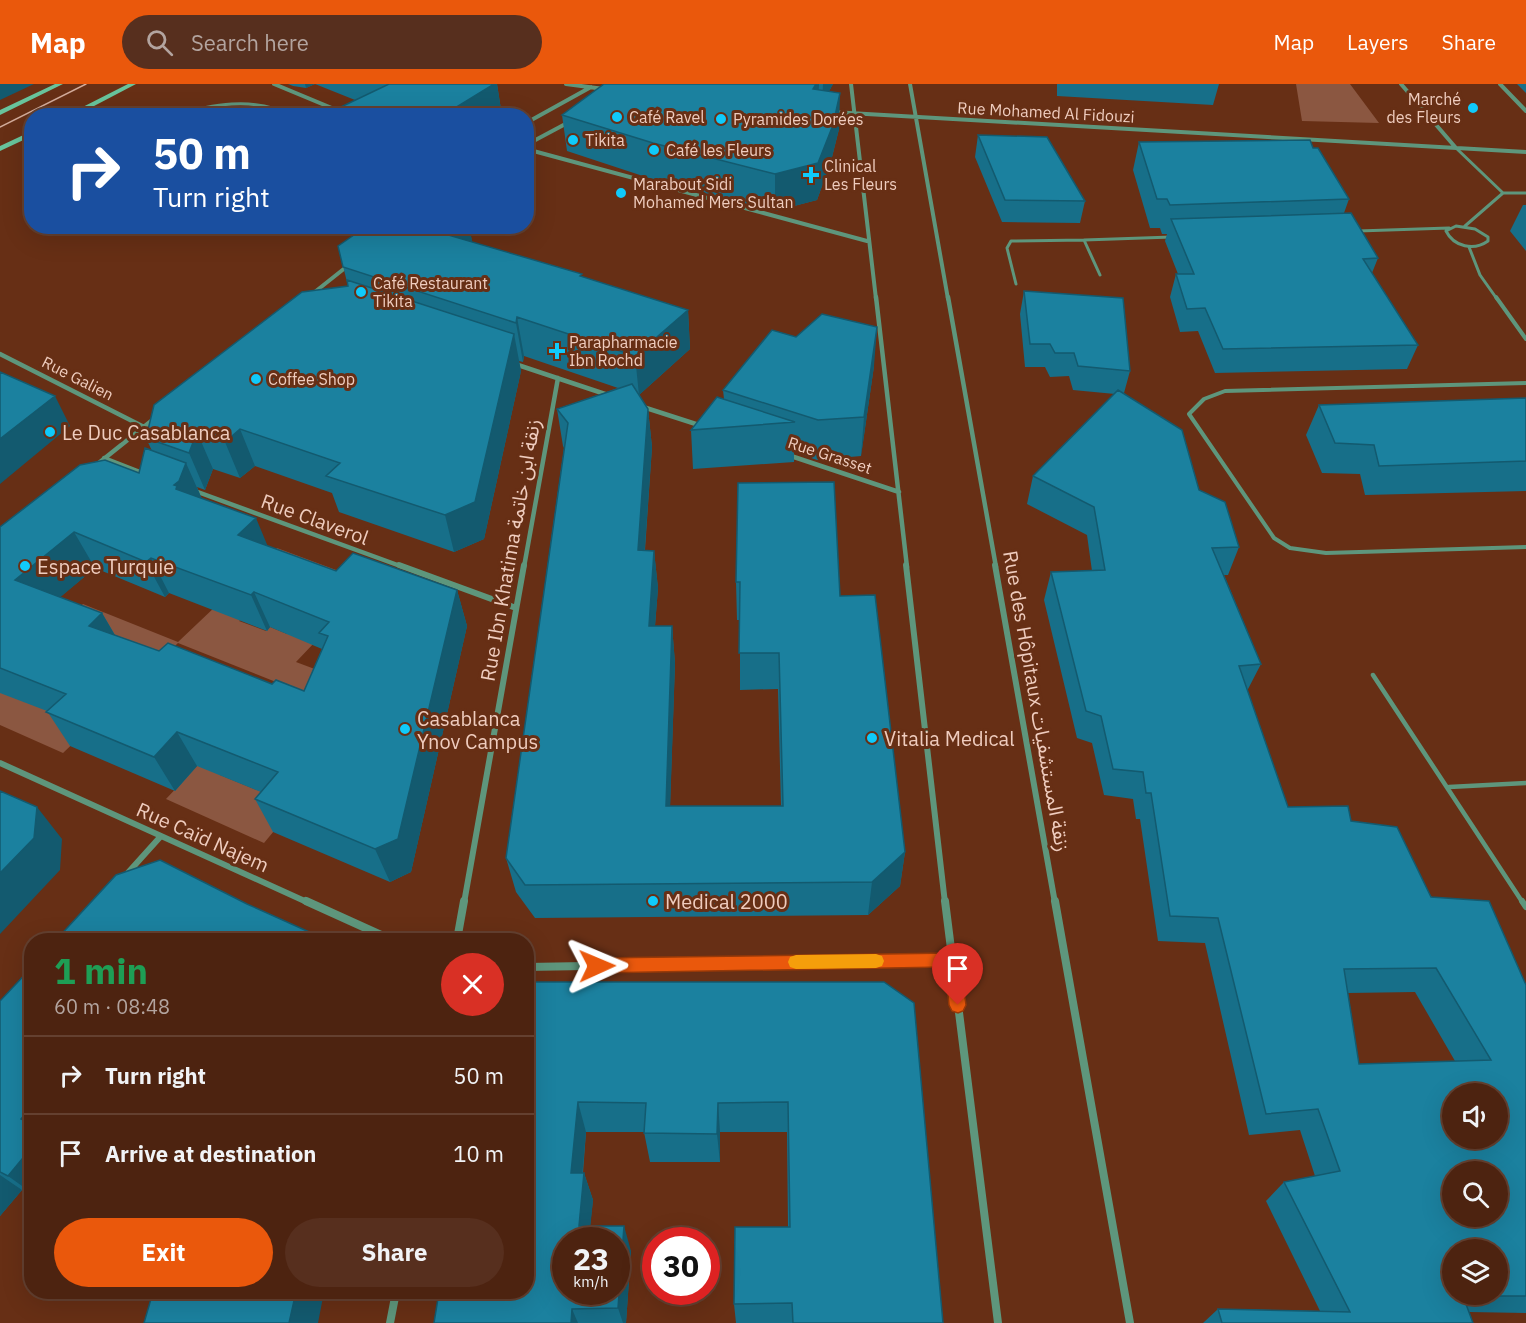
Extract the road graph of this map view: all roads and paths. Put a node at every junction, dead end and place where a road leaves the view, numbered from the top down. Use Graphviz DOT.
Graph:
graph roads {
  1 [pos="60,84"];
  2 [pos="133,84"];
  3 [pos="274,84"];
  4 [pos="566,84"];
  5 [pos="851,84"];
  6 [pos="910,84"];
  7 [pos="1401,84"];
  8 [pos="1500,84"];
  9 [pos="592,86"];
  10 [pos="612,90"];
  11 [pos="83,108"];
  12 [pos="199,108"];
  13 [pos="275,108"];
  14 [pos="332,108"];
  15 [pos="831,111"];
  16 [pos="1526,111"];
  17 [pos="0,113"];
  18 [pos="854,114"];
  19 [pos="917,117"];
  20 [pos="534,119"];
  21 [pos="574,119"];
  22 [pos="24,138"];
  23 [pos="534,142"];
  24 [pos="1456,148"];
  25 [pos="0,149"];
  26 [pos="534,149"];
  27 [pos="1526,152"];
  28 [pos="1503,193"];
  29 [pos="1526,193"];
  30 [pos="1465,226"];
  31 [pos="1449,228"];
  32 [pos="1355,231"];
  33 [pos="370,234"];
  34 [pos="373,235"];
  35 [pos="1177,237"];
  36 [pos="1084,240"];
  37 [pos="867,241"];
  38 [pos="1469,247"];
  39 [pos="355,260"];
  40 [pos="1100,275"];
  41 [pos="1016,284"];
  42 [pos="321,300"];
  43 [pos="1526,339"];
  44 [pos="0,354"];
  45 [pos="501,360"];
  46 [pos="558,378"];
  47 [pos="1526,383"];
  48 [pos="614,397"];
  49 [pos="637,405"];
  50 [pos="162,412"];
  51 [pos="144,427"];
  52 [pos="705,428"];
  53 [pos="785,454"];
  54 [pos="104,458"];
  55 [pos="86,472"];
  56 [pos="147,474"];
  57 [pos="191,490"];
  58 [pos="899,492"];
  59 [pos="1526,547"];
  60 [pos="516,608"];
  61 [pos="1373,675"];
  62 [pos="0,763"];
  63 [pos="1526,783"];
  64 [pos="1449,787"];
  65 [pos="161,836"];
  66 [pos="119,882"];
  67 [pos="1526,907"];
  68 [pos="376,933"];
  69 [pos="458,933"];
  70 [pos="952,960"];
  71 [pos="534,967"];
  72 [pos="395,1299"];
  73 [pos="390,1323"];
  74 [pos="998,1323"];
  75 [pos="1130,1323"];
  1 -- 17 [label="main road"];
  2 -- 11 [label="main road"];
  3 -- 14 [label="street"];
  4 -- 9 [label="street"];
  5 -- 18 [label="street"];
  6 -- 19 [label="street, Rue des Hôpitaux زنقة المستشفيات"];
  7 -- 24 [label="street"];
  8 -- 16 [label="street"];
  9 -- 10 [label="street"];
  9 -- 20 [label="street"];
  12 -- 13 [label="lane"];
  15 -- 18 [label="street, Rue Mohamed Al Fidouzi"];
  18 -- 19 [label="street, Rue Mohamed Al Fidouzi"];
  18 -- 37 [label="street"];
  19 -- 24 [label="street, Rue Mohamed Al Fidouzi"];
  19 -- 75 [label="street, Rue des Hôpitaux زنقة المستشفيات"];
  21 -- 23 [label="street"];
  22 -- 25 [label="main road"];
  24 -- 27 [label="street, Rue Mohamed Al Fidouzi"];
  24 -- 28 [label="lane"];
  26 -- 37 [label="street"];
  28 -- 29 [label="lane"];
  28 -- 30 [label="lane"];
  30 -- 31 [label="lane"];
  30 -- 38 [label="lane"];
  31 -- 32 [label="lane"];
  31 -- 38 [label="lane"];
  33 -- 34 [label="lane"];
  35 -- 36 [label="lane"];
  36 -- 40 [label="lane"];
  36 -- 41 [label="lane"];
  37 -- 58 [label="street"];
  38 -- 43 [label="lane"];
  39 -- 42 [label="street"];
  44 -- 51 [label="street, Rue Galien"];
  45 -- 46 [label="street"];
  46 -- 48 [label="street"];
  46 -- 60 [label="street, Rue Ibn Khatima زنقة ابن خاتمة"];
  47 -- 59 [label="lane"];
  49 -- 52 [label="street"];
  50 -- 51 [label="street"];
  51 -- 54 [label="street"];
  53 -- 58 [label="street, Rue Grasset"];
  54 -- 55 [label="street"];
  54 -- 56 [label="street"];
  57 -- 60 [label="street, Rue Claverol"];
  58 -- 70 [label="street"];
  60 -- 69 [label="street, Rue Ibn Khatima زنقة ابن خاتمة"];
  61 -- 64 [label="lane"];
  62 -- 65 [label="street, Rue Caïd Najem"];
  63 -- 64 [label="lane"];
  64 -- 67 [label="lane"];
  65 -- 66 [label="street"];
  65 -- 68 [label="street, Rue Caïd Najem"];
  70 -- 71 [label="street"];
  70 -- 74 [label="street"];
  72 -- 73 [label="street"];
}
